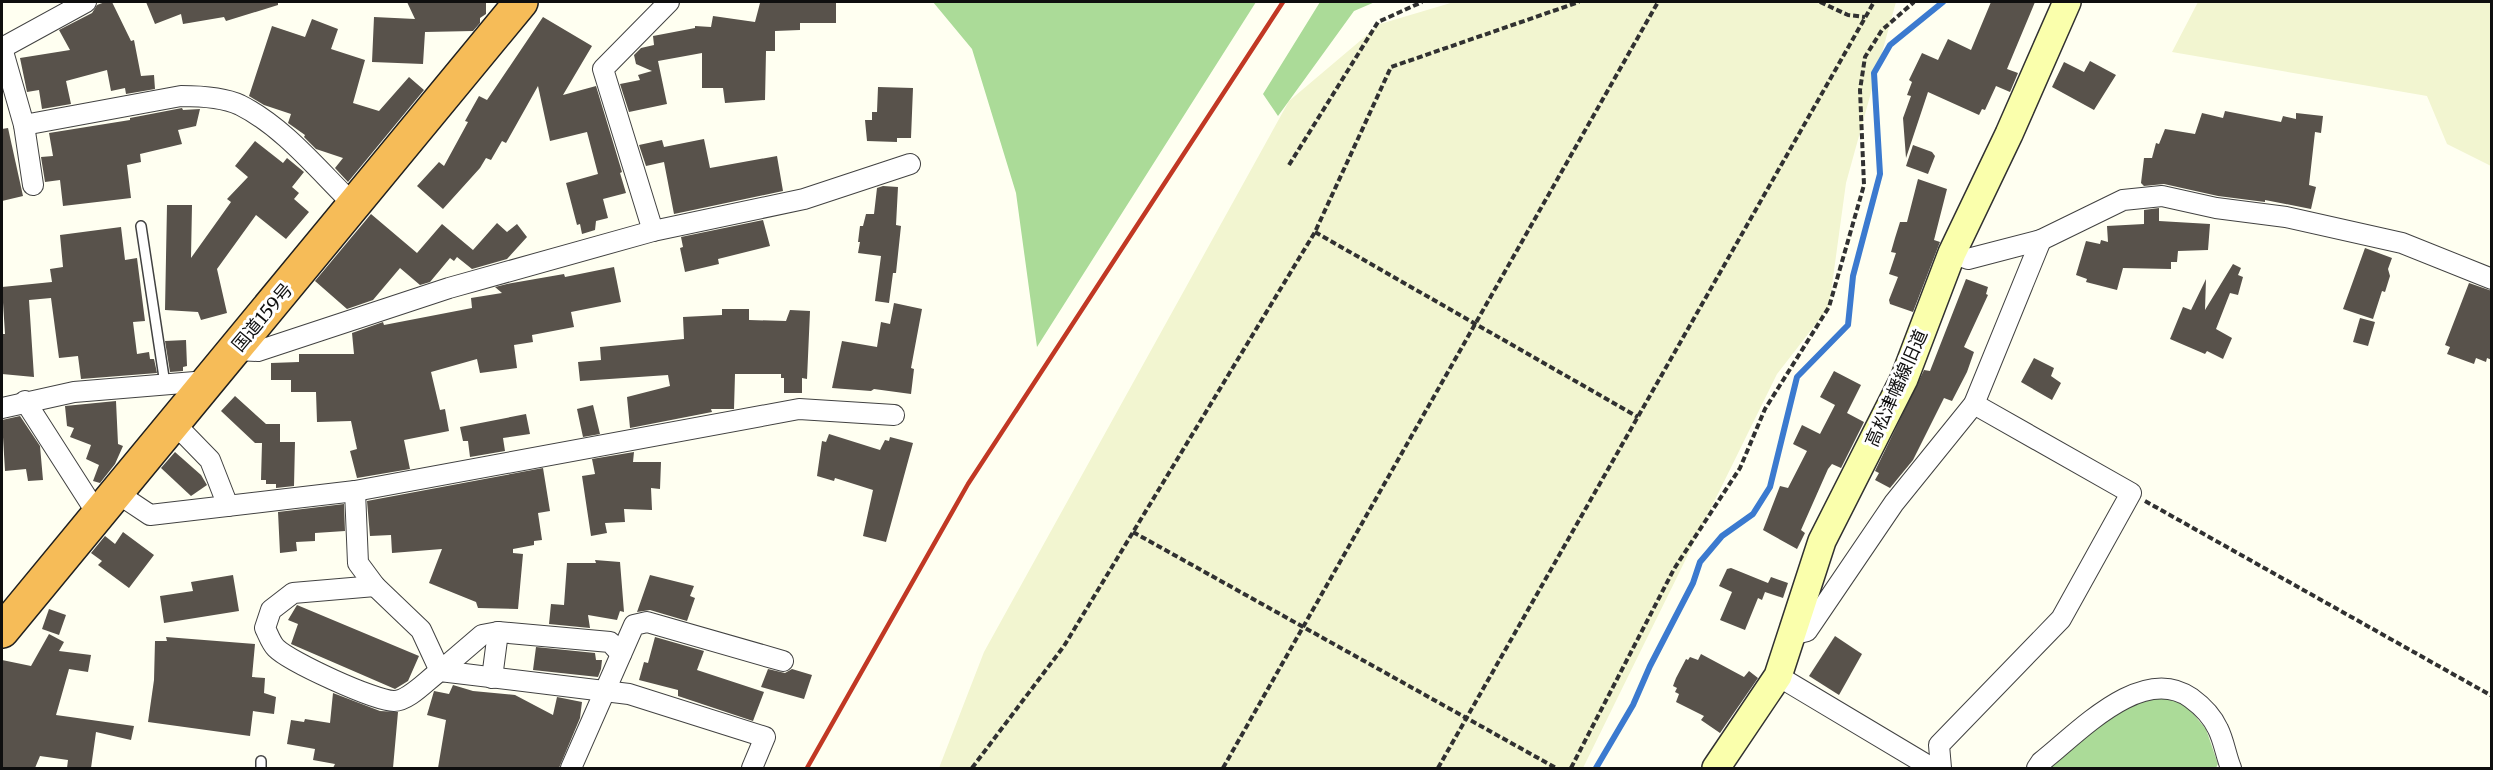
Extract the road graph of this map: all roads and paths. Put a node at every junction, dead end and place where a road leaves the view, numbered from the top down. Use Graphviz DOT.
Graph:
graph roads {
  1 [pos="86,2"];
  2 [pos="520,2"];
  3 [pos="669,2"];
  4 [pos="1422,2"];
  5 [pos="1579,2"];
  6 [pos="1658,2"];
  7 [pos="1820,2"];
  8 [pos="1874,2"];
  9 [pos="1914,2"];
  10 [pos="2067,2"];
  11 [pos="1866,17"];
  12 [pos="2,48"];
  13 [pos="24,125"];
  14 [pos="910,164"];
  15 [pos="1288,165"];
  16 [pos="33,185"];
  17 [pos="354,205"];
  18 [pos="141,226"];
  19 [pos="653,231"];
  20 [pos="1315,232"];
  21 [pos="2041,240"];
  22 [pos="1952,253"];
  23 [pos="2492,279"];
  24 [pos="1474,324"];
  25 [pos="236,350"];
  26 [pos="207,381"];
  27 [pos="165,384"];
  28 [pos="25,401"];
  29 [pos="1974,404"];
  30 [pos="2,408"];
  31 [pos="894,415"];
  32 [pos="1638,417"];
  33 [pos="174,422"];
  34 [pos="355,491"];
  35 [pos="2132,493"];
  36 [pos="108,504"];
  37 [pos="228,506"];
  38 [pos="1133,532"];
  39 [pos="375,586"];
  40 [pos="1303,627"];
  41 [pos="2,632"];
  42 [pos="498,632"];
  43 [pos="1791,635"];
  44 [pos="621,654"];
  45 [pos="783,661"];
  46 [pos="440,670"];
  47 [pos="1778,676"];
  48 [pos="492,678"];
  49 [pos="603,693"];
  50 [pos="2492,696"];
  51 [pos="1467,719"];
  52 [pos="571,768"];
  53 [pos="752,768"];
  54 [pos="972,768"];
  55 [pos="1223,768"];
  56 [pos="1438,768"];
  57 [pos="1556,768"];
  58 [pos="1571,768"];
  59 [pos="1716,768"];
  60 [pos="1932,768"];
  61 [pos="1941,768"];
  62 [pos="2037,768"];
  63 [pos="2231,768"];
  1 -- 12 [label="street"];
  2 -- 17 [label="highway, 国道159号"];
  3 -- 19 [label="street"];
  4 -- 15 [label="path"];
  5 -- 20 [label="path"];
  6 -- 24 [label="path"];
  7 -- 11 [label="path"];
  8 -- 11 [label="path"];
  9 -- 58 [label="path"];
  10 -- 22 [label="street, 高松津幡線旧道"];
  11 -- 32 [label="path"];
  12 -- 13 [label="street"];
  13 -- 16 [label="street"];
  13 -- 17 [label="street"];
  14 -- 19 [label="street"];
  17 -- 25 [label="highway, 国道159号"];
  18 -- 27 [label="lane"];
  19 -- 25 [label="street"];
  20 -- 24 [label="path"];
  20 -- 38 [label="path"];
  21 -- 22 [label="street"];
  21 -- 23 [label="street"];
  21 -- 29 [label="street"];
  22 -- 43 [label="street, 高松津幡線旧道"];
  24 -- 32 [label="path"];
  24 -- 40 [label="path"];
  25 -- 26 [label="highway, 国道159号"];
  26 -- 27 [label="street"];
  26 -- 33 [label="highway, 国道159号"];
  27 -- 28 [label="street"];
  28 -- 30 [label="street"];
  28 -- 36 [label="street"];
  29 -- 35 [label="street"];
  29 -- 43 [label="street"];
  31 -- 34 [label="street"];
  32 -- 51 [label="path"];
  33 -- 36 [label="highway, 国道159号"];
  33 -- 37 [label="street"];
  34 -- 37 [label="street"];
  34 -- 39 [label="street"];
  35 -- 50 [label="path"];
  35 -- 61 [label="street"];
  36 -- 37 [label="street"];
  36 -- 41 [label="highway, 国道159号"];
  38 -- 40 [label="path"];
  38 -- 54 [label="path"];
  39 -- 46 [label="street"];
  39 -- 46 [label="street"];
  40 -- 51 [label="path"];
  40 -- 55 [label="path"];
  42 -- 44 [label="street"];
  42 -- 46 [label="street"];
  42 -- 48 [label="street"];
  43 -- 47 [label="street, 高松津幡線旧道"];
  44 -- 45 [label="street"];
  44 -- 49 [label="street"];
  46 -- 48 [label="street"];
  47 -- 59 [label="street, 高松津幡線旧道"];
  47 -- 60 [label="street"];
  48 -- 49 [label="street"];
  49 -- 52 [label="street"];
  49 -- 53 [label="street"];
  51 -- 56 [label="path"];
  51 -- 57 [label="path"];
  62 -- 63 [label="street"];
}
